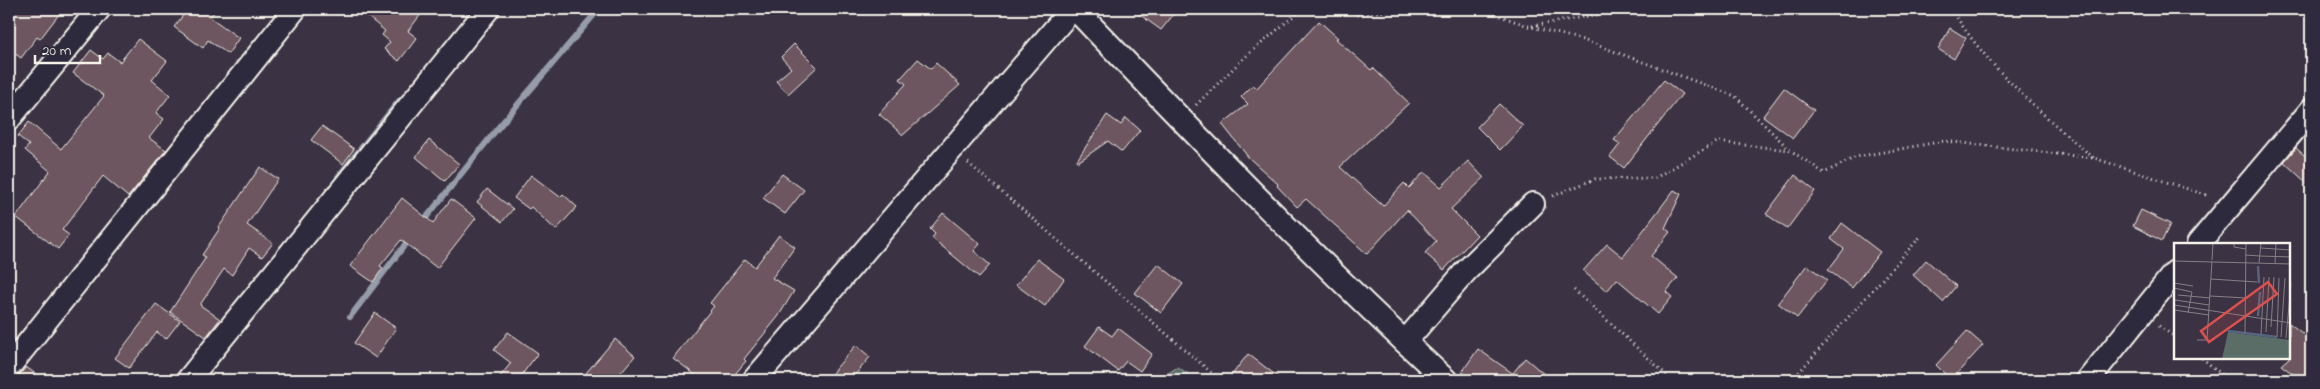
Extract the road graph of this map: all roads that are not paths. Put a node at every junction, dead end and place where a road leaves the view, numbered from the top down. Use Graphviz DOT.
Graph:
graph roads {
  1 [pos="99,9"];
  2 [pos="295,9"];
  3 [pos="488,9"];
  4 [pos="1074,9"];
  5 [pos="2311,110"];
  6 [pos="9,119"];
  7 [pos="1532,204"];
  8 [pos="2199,243"];
  9 [pos="2174,273"];
  10 [pos="1405,342"];
  11 [pos="9,367"];
  12 [pos="188,380"];
  13 [pos="754,380"];
  14 [pos="1446,380"];
  15 [pos="2088,380"];
  1 -- 6 [label="street"];
  2 -- 11 [label="street"];
  3 -- 12 [label="street"];
  4 -- 10 [label="street"];
  4 -- 13 [label="street"];
  5 -- 8 [label="street"];
  7 -- 10 [label="street"];
  9 -- 15 [label="street"];
  10 -- 14 [label="street"];
}
